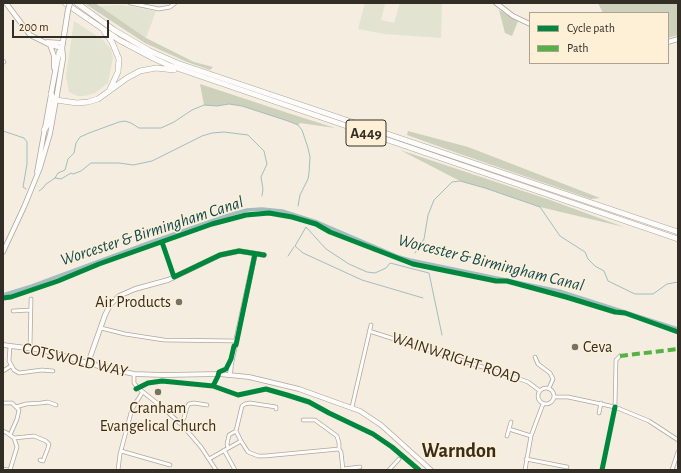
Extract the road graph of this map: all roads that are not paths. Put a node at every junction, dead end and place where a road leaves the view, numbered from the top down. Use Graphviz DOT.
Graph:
graph roads {
  1 [pos="6,3"];
  2 [pos="65,3"];
  3 [pos="70,3"];
  4 [pos="78,3"];
  5 [pos="130,3"];
  6 [pos="176,3"];
  7 [pos="496,3"];
  8 [pos="529,24"];
  9 [pos="100,26"];
  10 [pos="49,44"];
  11 [pos="62,45"];
  12 [pos="185,71"];
  13 [pos="55,72"];
  14 [pos="109,92"];
  15 [pos="51,94"];
  16 [pos="56,100"];
  17 [pos="44,130"];
  18 [pos="37,175"];
  19 [pos="678,232"];
  20 [pos="678,239"];
  21 [pos="3,252"];
  22 [pos="255,254"];
  23 [pos="264,255"];
  24 [pos="31,299"];
  25 [pos="30,310"];
  26 [pos="13,311"];
  27 [pos="371,325"];
  28 [pos="101,328"];
  29 [pos="369,331"];
  30 [pos="237,342"];
  31 [pos="3,345"];
  32 [pos="10,346"];
  33 [pos="30,348"];
  34 [pos="620,356"];
  35 [pos="535,357"];
  36 [pos="88,363"];
  37 [pos="11,366"];
  38 [pos="3,370"];
  39 [pos="53,371"];
  40 [pos="134,374"];
  41 [pos="230,375"];
  42 [pos="549,388"];
  43 [pos="540,391"];
  44 [pos="142,393"];
  45 [pos="555,397"];
  46 [pos="206,401"];
  47 [pos="3,403"];
  48 [pos="601,403"];
  49 [pos="543,404"];
  50 [pos="56,405"];
  51 [pos="16,407"];
  52 [pos="352,407"];
  53 [pos="615,407"];
  54 [pos="276,409"];
  55 [pos="599,413"];
  56 [pos="303,420"];
  57 [pos="511,422"];
  58 [pos="179,423"];
  59 [pos="509,429"];
  60 [pos="3,431"];
  61 [pos="236,431"];
  62 [pos="10,434"];
  63 [pos="507,436"];
  64 [pos="531,436"];
  65 [pos="14,438"];
  66 [pos="678,440"];
  67 [pos="241,441"];
  68 [pos="228,448"];
  69 [pos="339,449"];
  70 [pos="224,450"];
  71 [pos="121,451"];
  72 [pos="678,452"];
  73 [pos="209,458"];
  74 [pos="400,459"];
  75 [pos="526,459"];
  76 [pos="40,460"];
  77 [pos="353,463"];
  78 [pos="556,464"];
  79 [pos="170,465"];
  80 [pos="567,466"];
  81 [pos="360,467"];
  82 [pos="354,468"];
  83 [pos="3,469"];
  84 [pos="343,469"];
  85 [pos="9,470"];
  86 [pos="118,470"];
  87 [pos="216,470"];
  88 [pos="235,470"];
  89 [pos="389,470"];
  90 [pos="431,470"];
  91 [pos="525,470"];
  92 [pos="555,470"];
  93 [pos="672,470"];
  1 -- 10 [label="main road"];
  2 -- 9 [label="highway, A449"];
  3 -- 11 [label="main road, bridge"];
  4 -- 19 [label="highway, A449"];
  5 -- 6 [label="street"];
  7 -- 8 [label="main road"];
  9 -- 12 [label="highway, A449"];
  9 -- 14 [label="highway"];
  10 -- 11 [label="main road"];
  10 -- 13 [label="main road"];
  11 -- 13 [label="main road"];
  11 -- 16 [label="main road"];
  12 -- 14 [label="highway"];
  12 -- 20 [label="highway, A449"];
  13 -- 15 [label="main road"];
  14 -- 16 [label="highway"];
  15 -- 16 [label="highway"];
  15 -- 17 [label="main road"];
  16 -- 17 [label="highway"];
  16 -- 18 [label="main road"];
  17 -- 18 [label="main road"];
  18 -- 21 [label="main road"];
  22 -- 23 [label="main road"];
  22 -- 28 [label="main road"];
  22 -- 30 [label="main road"];
  24 -- 25 [label="street"];
  25 -- 26 [label="street"];
  25 -- 33 [label="street"];
  27 -- 29 [label="street"];
  28 -- 30 [label="street"];
  28 -- 36 [label="main road"];
  29 -- 43 [label="street, WAINWRIGHT ROAD"];
  29 -- 52 [label="street"];
  30 -- 41 [label="main road"];
  31 -- 32 [label="main road, COTSWOLD WAY"];
  32 -- 33 [label="main road, COTSWOLD WAY"];
  32 -- 37 [label="street"];
  33 -- 36 [label="main road, COTSWOLD WAY"];
  34 -- 53 [label="street"];
  35 -- 42 [label="street"];
  36 -- 40 [label="main road, COTSWOLD WAY"];
  37 -- 38 [label="street"];
  37 -- 39 [label="street"];
  40 -- 41 [label="main road, COTSWOLD WAY"];
  40 -- 44 [label="street"];
  41 -- 52 [label="main road, COTSWOLD WAY"];
  42 -- 43 [label="street, WAINWRIGHT ROAD"];
  42 -- 45 [label="street"];
  43 -- 49 [label="street, WAINWRIGHT ROAD"];
  44 -- 58 [label="street"];
  44 -- 71 [label="street"];
  45 -- 48 [label="street"];
  45 -- 49 [label="street"];
  46 -- 58 [label="street"];
  47 -- 51 [label="street"];
  48 -- 53 [label="street"];
  48 -- 55 [label="street"];
  49 -- 64 [label="street"];
  50 -- 51 [label="street"];
  51 -- 62 [label="street"];
  52 -- 90 [label="main road, COTSWOLD WAY"];
  53 -- 66 [label="street"];
  54 -- 61 [label="street"];
  56 -- 69 [label="street"];
  57 -- 59 [label="street"];
  58 -- 73 [label="street"];
  59 -- 63 [label="street"];
  59 -- 64 [label="street"];
  60 -- 62 [label="street"];
  61 -- 67 [label="street"];
  61 -- 68 [label="street"];
  62 -- 65 [label="street"];
  64 -- 75 [label="street"];
  65 -- 76 [label="street"];
  65 -- 85 [label="street"];
  67 -- 68 [label="street"];
  67 -- 69 [label="street"];
  68 -- 70 [label="street"];
  69 -- 84 [label="street"];
  70 -- 73 [label="street"];
  70 -- 88 [label="street"];
  71 -- 79 [label="street"];
  71 -- 86 [label="street"];
  72 -- 93 [label="street"];
  73 -- 87 [label="street"];
  74 -- 89 [label="street"];
  75 -- 78 [label="street"];
  75 -- 91 [label="street"];
  77 -- 82 [label="street"];
  78 -- 80 [label="street"];
  78 -- 92 [label="street"];
  81 -- 82 [label="street"];
  82 -- 84 [label="street"];
  83 -- 85 [label="street"];
}
